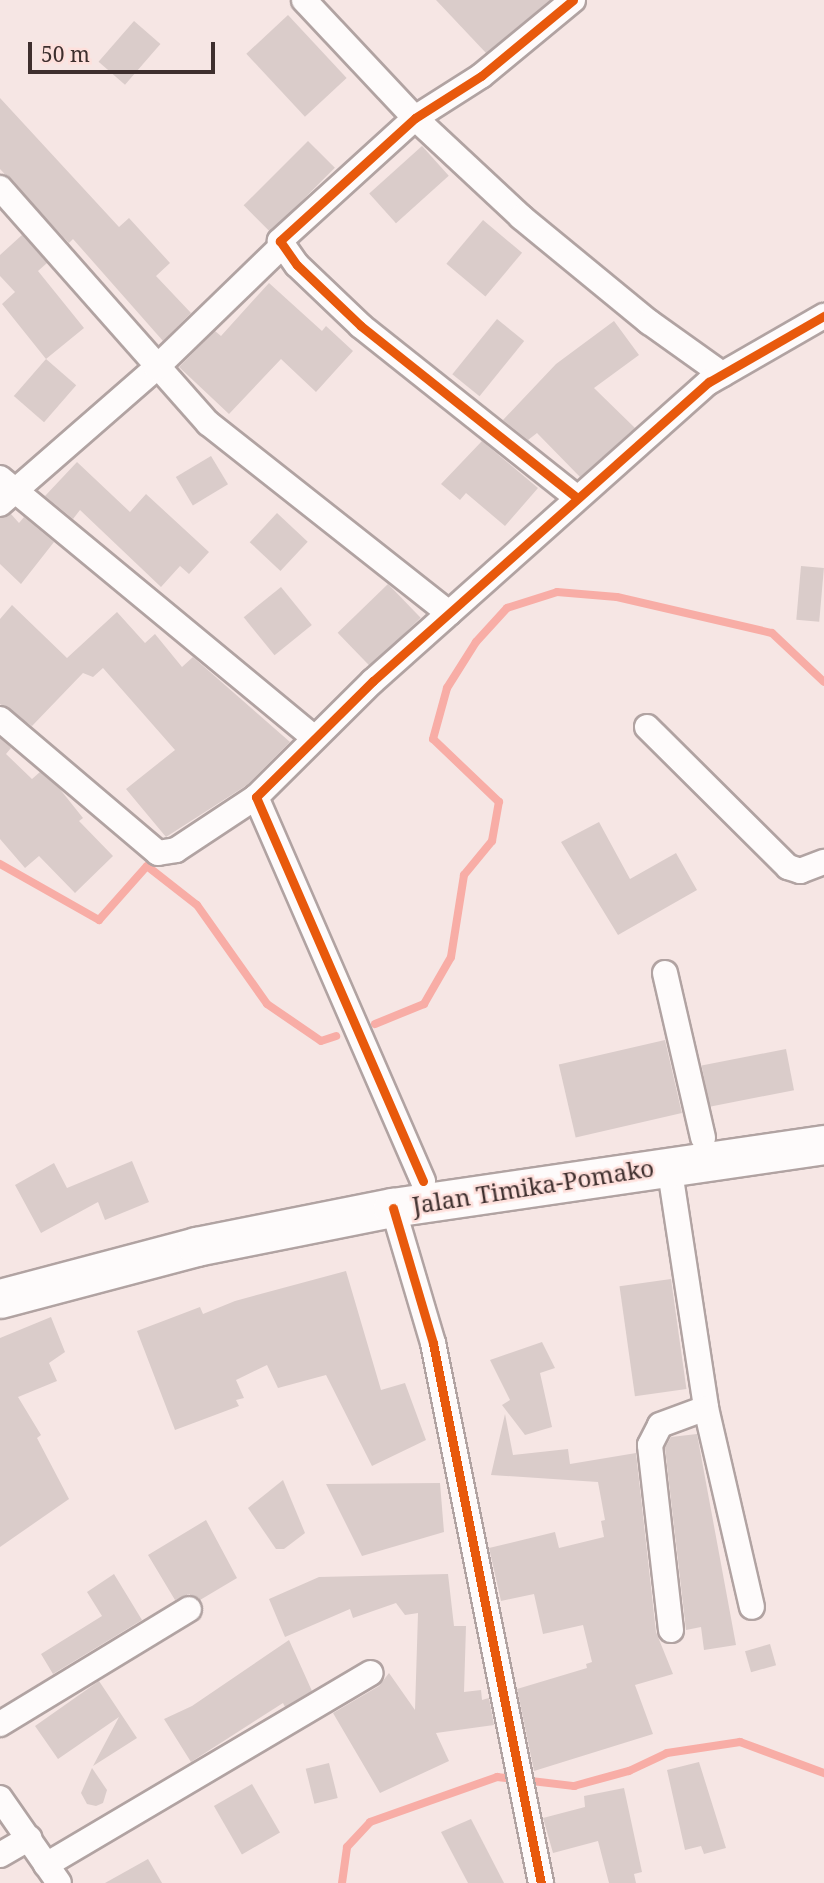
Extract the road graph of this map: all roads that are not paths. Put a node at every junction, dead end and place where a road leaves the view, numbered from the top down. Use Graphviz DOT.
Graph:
graph roads {
  1 [pos="304,0"];
  2 [pos="573,0"];
  3 [pos="415,118"];
  4 [pos="0,188"];
  5 [pos="282,246"];
  6 [pos="824,316"];
  7 [pos="156,368"];
  8 [pos="722,374"];
  9 [pos="5,492"];
  10 [pos="577,498"];
  11 [pos="449,613"];
  12 [pos="0,719"];
  13 [pos="647,727"];
  14 [pos="314,738"];
  15 [pos="256,797"];
  16 [pos="824,862"];
  17 [pos="665,973"];
  18 [pos="824,1121"];
  19 [pos="703,1138"];
  20 [pos="824,1144"];
  21 [pos="669,1165"];
  22 [pos="423,1181"];
  23 [pos="393,1208"];
  24 [pos="0,1274"];
  25 [pos="0,1299"];
  26 [pos="706,1408"];
  27 [pos="752,1607"];
  28 [pos="189,1609"];
  29 [pos="671,1630"];
  30 [pos="371,1673"];
  31 [pos="0,1724"];
  32 [pos="0,1798"];
  33 [pos="30,1838"];
  34 [pos="0,1856"];
  35 [pos="52,1874"];
  36 [pos="541,1883"];
  1 -- 3 [label="street"];
  2 -- 3 [label="street"];
  3 -- 5 [label="street"];
  3 -- 8 [label="street"];
  4 -- 7 [label="street"];
  5 -- 7 [label="street"];
  5 -- 10 [label="street"];
  6 -- 8 [label="street"];
  7 -- 9 [label="street"];
  7 -- 11 [label="street"];
  8 -- 10 [label="street"];
  9 -- 14 [label="street"];
  10 -- 11 [label="street"];
  11 -- 14 [label="street"];
  12 -- 15 [label="street"];
  13 -- 16 [label="street"];
  14 -- 15 [label="street"];
  15 -- 22 [label="street"];
  17 -- 19 [label="street"];
  18 -- 19 [label="highway, Jalan Timika-Pomako"];
  19 -- 22 [label="highway, Jalan Timika-Pomako"];
  20 -- 21 [label="highway, Jalan Timika-Pomako"];
  21 -- 23 [label="highway, Jalan Timika-Pomako"];
  21 -- 26 [label="street"];
  22 -- 24 [label="highway, Jalan Timika-Pomako"];
  23 -- 25 [label="highway, Jalan Timika-Pomako"];
  23 -- 36 [label="street"];
  26 -- 27 [label="street"];
  26 -- 29 [label="street"];
  28 -- 31 [label="street"];
  30 -- 35 [label="street"];
  32 -- 33 [label="street"];
  33 -- 34 [label="street"];
  33 -- 35 [label="street"];
}
